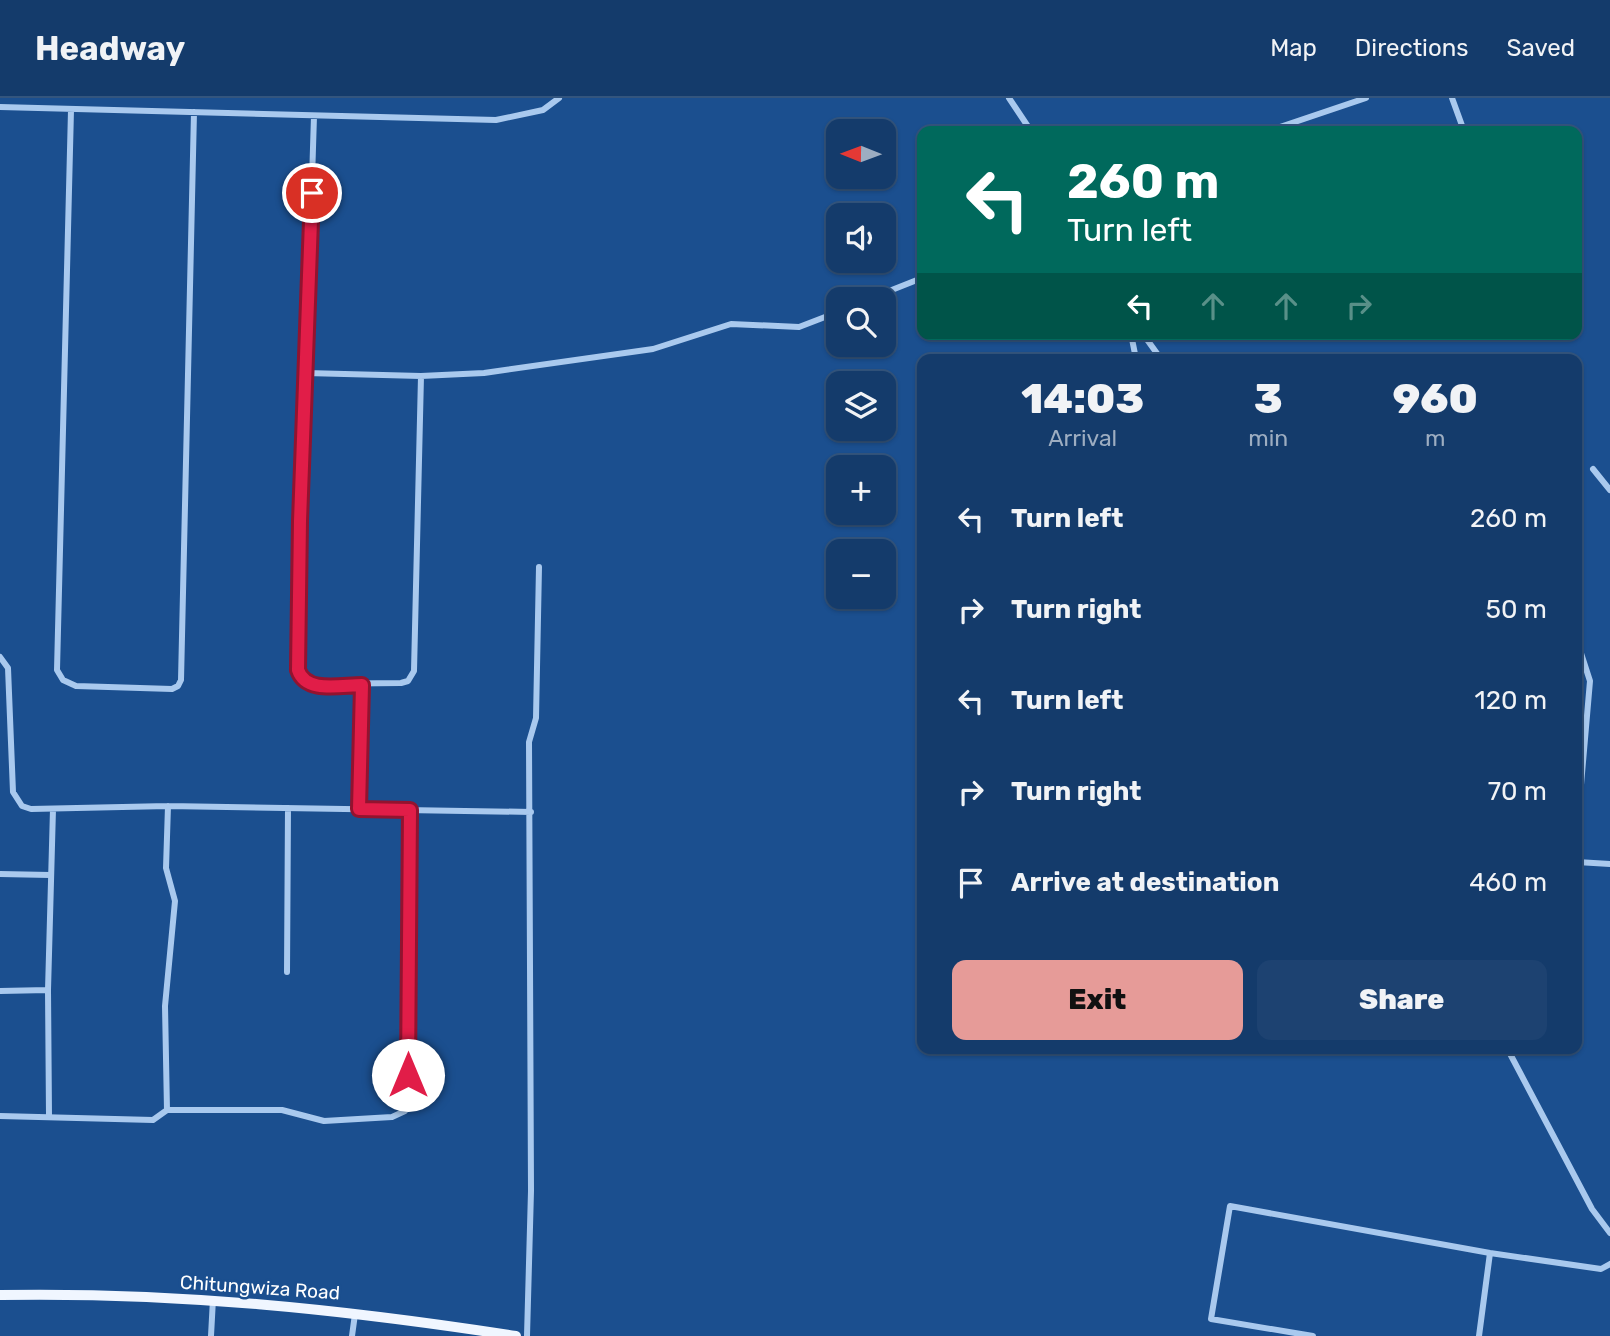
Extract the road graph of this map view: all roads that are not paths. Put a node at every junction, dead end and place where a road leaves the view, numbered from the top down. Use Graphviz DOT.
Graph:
graph roads {
  1 [pos="559,98"];
  2 [pos="1009,98"];
  3 [pos="1366,98"];
  4 [pos="1452,98"];
  5 [pos="0,107"];
  6 [pos="71,110"];
  7 [pos="194,112"];
  8 [pos="314,116"];
  9 [pos="1028,126"];
  10 [pos="1283,126"];
  11 [pos="1462,126"];
  12 [pos="917,280"];
  13 [pos="896,288"];
  14 [pos="826,317"];
  15 [pos="306,373"];
  16 [pos="421,376"];
  17 [pos="1593,469"];
  18 [pos="1610,491"];
  19 [pos="540,567"];
  20 [pos="1582,656"];
  21 [pos="0,657"];
  22 [pos="362,685"];
  23 [pos="1582,773"];
  24 [pos="169,806"];
  25 [pos="288,808"];
  26 [pos="359,809"];
  27 [pos="53,810"];
  28 [pos="410,810"];
  29 [pos="531,812"];
  30 [pos="1582,862"];
  31 [pos="1610,864"];
  32 [pos="0,874"];
  33 [pos="50,875"];
  34 [pos="287,972"];
  35 [pos="48,990"];
  36 [pos="0,991"];
  37 [pos="1510,1054"];
  38 [pos="167,1110"];
  39 [pos="49,1115"];
  40 [pos="0,1116"];
  41 [pos="1610,1233"];
  42 [pos="1490,1253"];
  43 [pos="1610,1264"];
  44 [pos="0,1295"];
  45 [pos="213,1299"];
  46 [pos="356,1312"];
  47 [pos="211,1336"];
  48 [pos="352,1336"];
  49 [pos="516,1336"];
  50 [pos="527,1336"];
  51 [pos="1313,1336"];
  52 [pos="1479,1336"];
  1 -- 8 [label="street"];
  2 -- 9 [label="street"];
  3 -- 10 [label="street"];
  4 -- 11 [label="street"];
  5 -- 6 [label="street"];
  6 -- 7 [label="street"];
  6 -- 7 [label="street"];
  7 -- 8 [label="street"];
  8 -- 15 [label="street"];
  12 -- 13 [label="street"];
  14 -- 16 [label="street"];
  15 -- 16 [label="street"];
  15 -- 22 [label="street"];
  16 -- 22 [label="street"];
  17 -- 18 [label="street"];
  19 -- 29 [label="street"];
  20 -- 23 [label="street"];
  21 -- 27 [label="street"];
  22 -- 26 [label="street"];
  24 -- 25 [label="street"];
  24 -- 27 [label="street"];
  24 -- 38 [label="street"];
  25 -- 26 [label="street"];
  25 -- 34 [label="street"];
  26 -- 28 [label="street"];
  27 -- 33 [label="street"];
  28 -- 29 [label="street"];
  28 -- 38 [label="street"];
  29 -- 50 [label="street"];
  30 -- 31 [label="street"];
  32 -- 33 [label="street"];
  33 -- 35 [label="street"];
  35 -- 36 [label="street"];
  35 -- 39 [label="street"];
  37 -- 41 [label="street"];
  38 -- 39 [label="street"];
  39 -- 40 [label="street"];
  42 -- 43 [label="street"];
  42 -- 51 [label="street"];
  42 -- 52 [label="street"];
  44 -- 45 [label="main road, Chitungwiza Road"];
  45 -- 46 [label="main road, Chitungwiza Road"];
  45 -- 47 [label="street"];
  46 -- 48 [label="street"];
  46 -- 49 [label="main road, Chitungwiza Road"];
}
